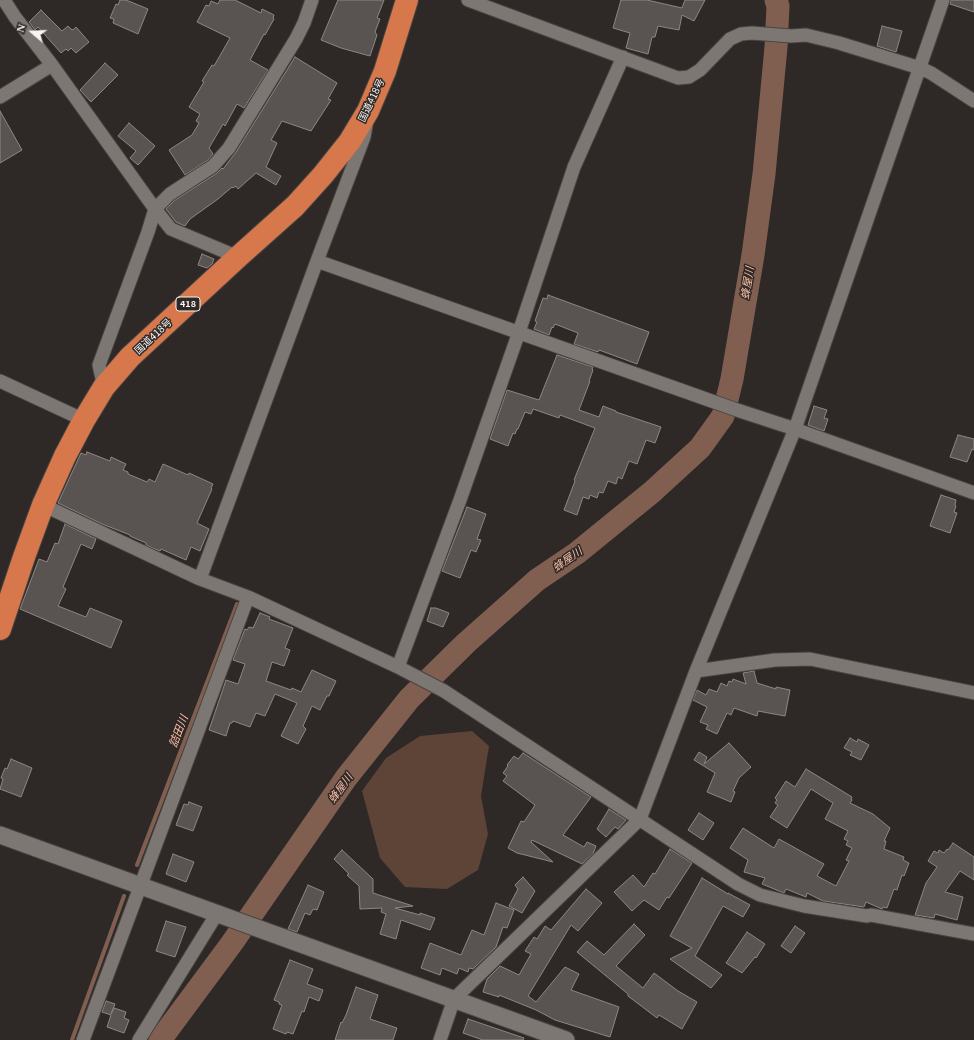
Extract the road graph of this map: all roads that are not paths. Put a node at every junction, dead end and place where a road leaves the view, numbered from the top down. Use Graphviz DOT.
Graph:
graph roads {
  1 [pos="4,0"];
  2 [pos="312,0"];
  3 [pos="407,0"];
  4 [pos="468,0"];
  5 [pos="943,0"];
  6 [pos="623,57"];
  7 [pos="52,65"];
  8 [pos="920,68"];
  9 [pos="0,97"];
  10 [pos="974,101"];
  11 [pos="368,111"];
  12 [pos="155,209"];
  13 [pos="238,257"];
  14 [pos="317,261"];
  15 [pos="519,332"];
  16 [pos="0,381"];
  17 [pos="104,387"];
  18 [pos="84,420"];
  19 [pos="795,429"];
  20 [pos="974,493"];
  21 [pos="43,505"];
  22 [pos="200,579"];
  23 [pos="248,597"];
  24 [pos="1,619"];
  25 [pos="403,670"];
  26 [pos="696,671"];
  27 [pos="974,693"];
  28 [pos="640,819"];
  29 [pos="0,834"];
  30 [pos="142,885"];
  31 [pos="222,914"];
  32 [pos="974,934"];
  33 [pos="454,999"];
  34 [pos="83,1040"];
  35 [pos="139,1040"];
  36 [pos="440,1040"];
  37 [pos="566,1040"];
  1 -- 7 [label="street"];
  2 -- 12 [label="street"];
  3 -- 11 [label="highway, 国道418号 / 418"];
  4 -- 6 [label="street"];
  5 -- 8 [label="street"];
  6 -- 8 [label="street"];
  6 -- 15 [label="street"];
  7 -- 9 [label="street"];
  7 -- 12 [label="street"];
  8 -- 10 [label="street"];
  8 -- 19 [label="street"];
  11 -- 13 [label="highway, 国道418号 / 418"];
  11 -- 14 [label="street"];
  12 -- 13 [label="street"];
  12 -- 17 [label="street"];
  13 -- 17 [label="highway, 国道418号 / 418"];
  14 -- 15 [label="street"];
  14 -- 22 [label="street"];
  15 -- 19 [label="street"];
  15 -- 25 [label="street"];
  16 -- 18 [label="street"];
  17 -- 18 [label="highway, 国道418号 / 418"];
  18 -- 21 [label="highway, 国道418号 / 418"];
  19 -- 20 [label="street"];
  19 -- 26 [label="street"];
  21 -- 22 [label="street"];
  21 -- 24 [label="highway, 国道418号 / 418"];
  22 -- 23 [label="street"];
  23 -- 25 [label="street"];
  23 -- 30 [label="street"];
  25 -- 28 [label="street"];
  26 -- 27 [label="street"];
  26 -- 28 [label="street"];
  28 -- 32 [label="street"];
  28 -- 33 [label="street"];
  29 -- 30 [label="street"];
  30 -- 31 [label="street"];
  30 -- 34 [label="street"];
  31 -- 33 [label="street"];
  31 -- 35 [label="street"];
  33 -- 36 [label="street"];
  33 -- 37 [label="street"];
}
